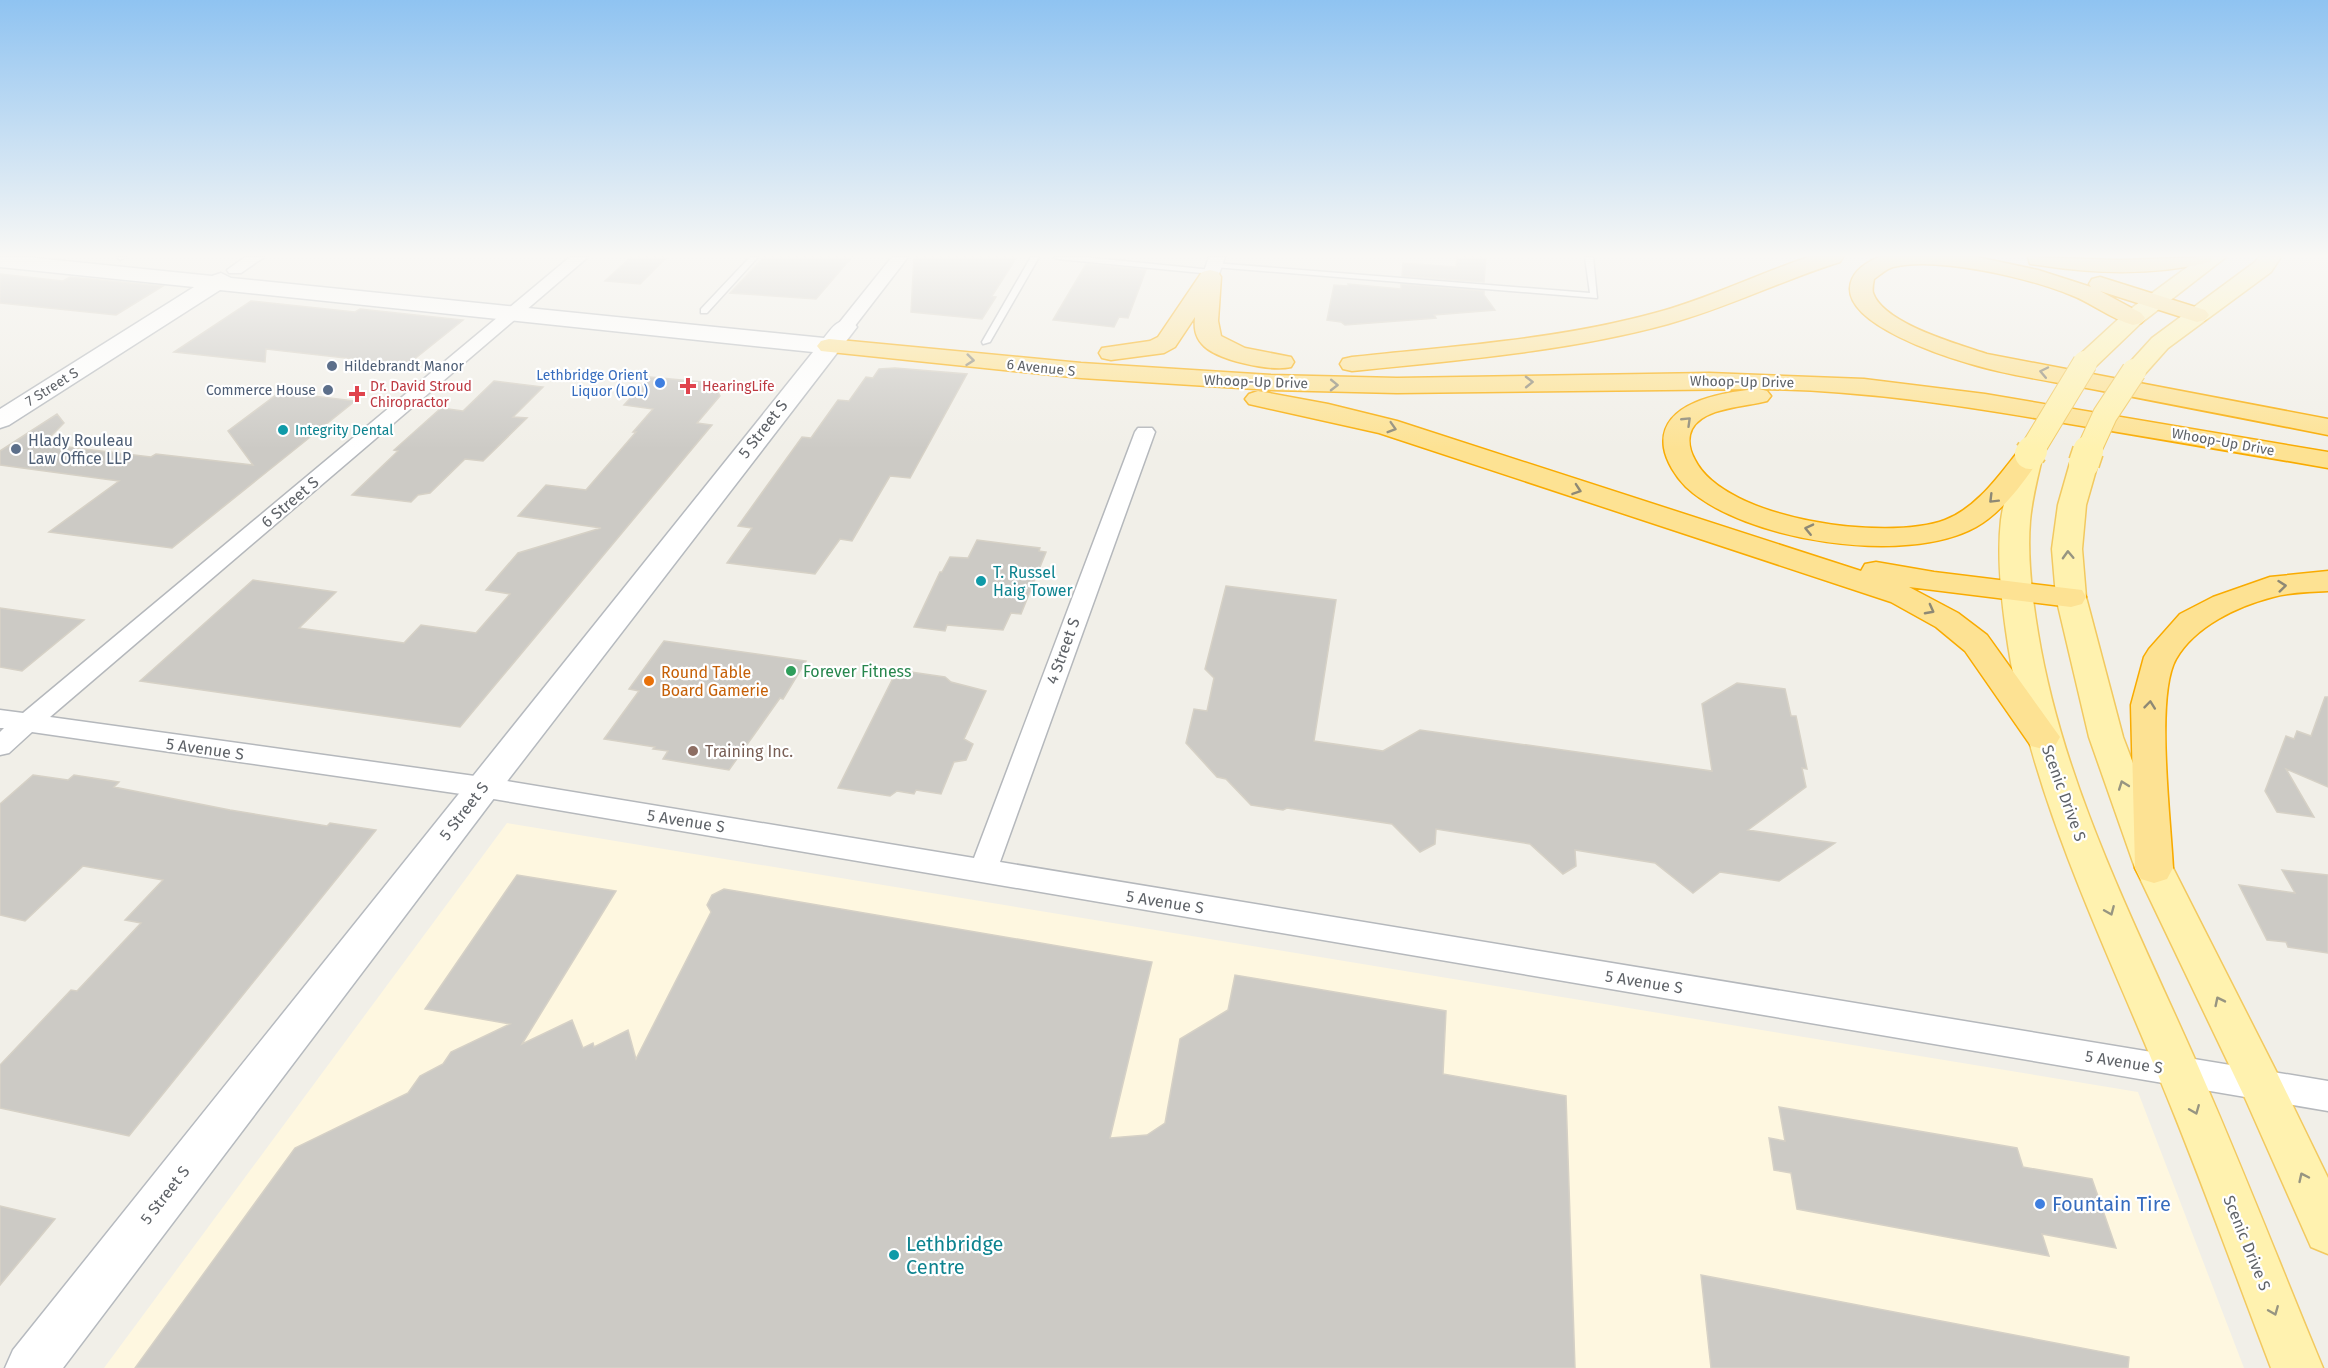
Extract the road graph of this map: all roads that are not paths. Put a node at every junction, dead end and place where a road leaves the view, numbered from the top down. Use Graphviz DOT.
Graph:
graph roads {
  1 [pos="156,321"];
  2 [pos="504,321"];
  3 [pos="678,321"];
  4 [pos="849,321"];
  5 [pos="998,321"];
  6 [pos="1180,321"];
  7 [pos="1207,321"];
  8 [pos="1653,321"];
  9 [pos="1888,321"];
  10 [pos="2130,321"];
  11 [pos="2190,321"];
  12 [pos="810,323"];
  13 [pos="837,336"];
  14 [pos="986,342"];
  15 [pos="1111,353"];
  16 [pos="1282,362"];
  17 [pos="1352,364"];
  18 [pos="1150,377"];
  19 [pos="0,420"];
  20 [pos="2328,427"];
  21 [pos="1145,432"];
  22 [pos="2328,438"];
  23 [pos="2030,454"];
  24 [pos="2328,460"];
  25 [pos="2328,466"];
  26 [pos="1756,550"];
  27 [pos="2328,581"];
  28 [pos="2016,592"];
  29 [pos="2071,597"];
  30 [pos="0,719"];
  31 [pos="26,724"];
  32 [pos="2043,737"];
  33 [pos="0,746"];
  34 [pos="482,788"];
  35 [pos="2154,868"];
  36 [pos="983,871"];
  37 [pos="2179,1071"];
  38 [pos="2261,1085"];
  39 [pos="2328,1096"];
  40 [pos="2328,1230"];
  41 [pos="31,1368"];
  42 [pos="2297,1368"];
  1 -- 19 [label="main road, 7 Street S"];
  2 -- 31 [label="street, 6 Street S"];
  3 -- 13 [label="main road, 6 Avenue S"];
  4 -- 13 [label="street, 5 Street S"];
  5 -- 14 [label="lane"];
  6 -- 15 [label="highway"];
  7 -- 16 [label="highway"];
  8 -- 17 [label="highway"];
  20 -- 9 [label="highway, one-way"];
  10 -- 23 [label="main road, Scenic Drive S, bridge"];
  29 -- 11 [label="main road, one-way, bridge"];
  12 -- 13 [label="main road, 6 Avenue S"];
  13 -- 14 [label="highway, 6 Avenue S"];
  13 -- 18 [label="highway, 6 Avenue S, one-way"];
  13 -- 34 [label="main road, 5 Street S"];
  14 -- 15 [label="highway, 6 Avenue S"];
  15 -- 16 [label="highway, 6 Avenue S"];
  16 -- 17 [label="highway, Whoop-Up Drive"];
  17 -- 22 [label="highway, Whoop-Up Drive"];
  18 -- 24 [label="highway, Whoop-Up Drive, one-way"];
  18 -- 26 [label="highway, one-way"];
  21 -- 36 [label="street, 4 Street S"];
  23 -- 25 [label="highway, one-way"];
  23 -- 28 [label="main road, Scenic Drive S"];
  26 -- 28 [label="highway"];
  26 -- 32 [label="highway, one-way"];
  35 -- 27 [label="highway, one-way"];
  28 -- 29 [label="highway"];
  28 -- 32 [label="main road, Scenic Drive S"];
  35 -- 29 [label="main road, one-way"];
  30 -- 31 [label="street, 5 Avenue S"];
  31 -- 33 [label="street, 6 Street S"];
  31 -- 34 [label="street, 5 Avenue S"];
  32 -- 37 [label="main road, Scenic Drive S, one-way"];
  34 -- 36 [label="street, 5 Avenue S"];
  34 -- 41 [label="main road, 5 Street S"];
  38 -- 35 [label="main road, one-way"];
  36 -- 37 [label="street, 5 Avenue S"];
  37 -- 38 [label="street, 5 Avenue S"];
  37 -- 42 [label="main road, Scenic Drive S, one-way"];
  38 -- 39 [label="street, 5 Avenue S"];
  40 -- 38 [label="main road, one-way"];
}
